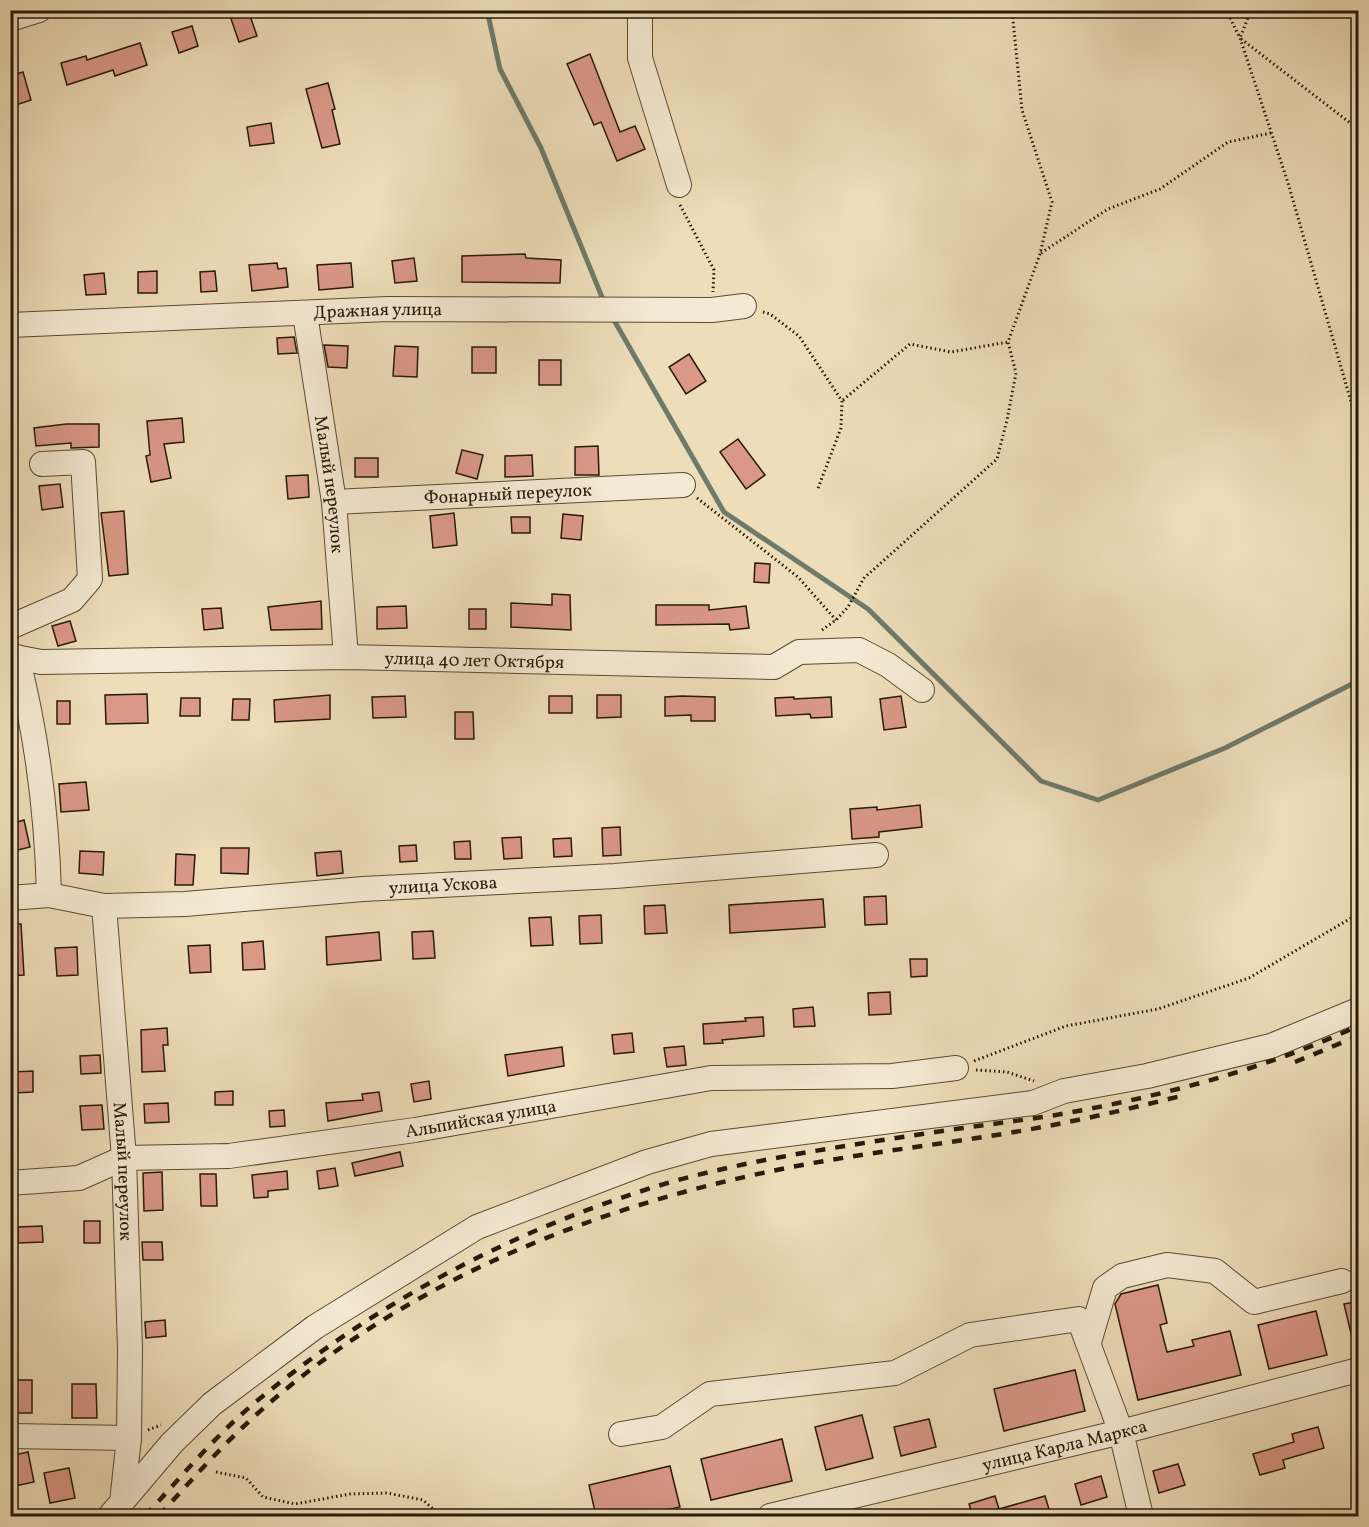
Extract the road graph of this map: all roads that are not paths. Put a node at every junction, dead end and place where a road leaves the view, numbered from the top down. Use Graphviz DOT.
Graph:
graph roads {
  1 [pos="39,10"];
  2 [pos="639,10"];
  3 [pos="10,20"];
  4 [pos="679,185"];
  5 [pos="744,306"];
  6 [pos="305,314"];
  7 [pos="10,325"];
  8 [pos="42,464"];
  9 [pos="683,485"];
  10 [pos="334,502"];
  11 [pos="10,627"];
  12 [pos="14,657"];
  13 [pos="346,657"];
  14 [pos="922,690"];
  15 [pos="876,855"];
  16 [pos="49,895"];
  17 [pos="10,898"];
  18 [pos="104,906"];
  19 [pos="1359,1010"];
  20 [pos="956,1068"];
  21 [pos="124,1158"];
  22 [pos="10,1183"];
  23 [pos="1342,1281"];
  24 [pos="1089,1342"];
  25 [pos="1359,1370"];
  26 [pos="1121,1432"];
  27 [pos="621,1434"];
  28 [pos="10,1436"];
  29 [pos="129,1438"];
  30 [pos="116,1509"];
  31 [pos="770,1516"];
  32 [pos="1141,1516"];
  1 -- 3 [label="street"];
  2 -- 4 [label="street"];
  5 -- 6 [label="street, Дражная улица"];
  6 -- 7 [label="street, Дражная улица"];
  6 -- 10 [label="street, Малый переулок"];
  8 -- 11 [label="street"];
  9 -- 10 [label="street, Фонарный переулок"];
  10 -- 13 [label="street, Малый переулок"];
  12 -- 13 [label="street, улица 40 лет Октября"];
  12 -- 16 [label="street"];
  13 -- 14 [label="street, улица 40 лет Октября"];
  15 -- 18 [label="street, улица Ускова"];
  16 -- 17 [label="street, улица Ускова"];
  16 -- 18 [label="street, улица Ускова"];
  18 -- 21 [label="street, Малый переулок"];
  19 -- 30 [label="street"];
  20 -- 21 [label="street, Альпийская улица"];
  21 -- 22 [label="street, Альпийская улица"];
  21 -- 29 [label="street, Малый переулок"];
  23 -- 24 [label="street"];
  24 -- 26 [label="street"];
  24 -- 27 [label="street"];
  25 -- 26 [label="street, улица Карла Маркса"];
  26 -- 31 [label="street, улица Карла Маркса"];
  26 -- 32 [label="street"];
  28 -- 29 [label="street"];
  29 -- 30 [label="street, Малый переулок"];
}
